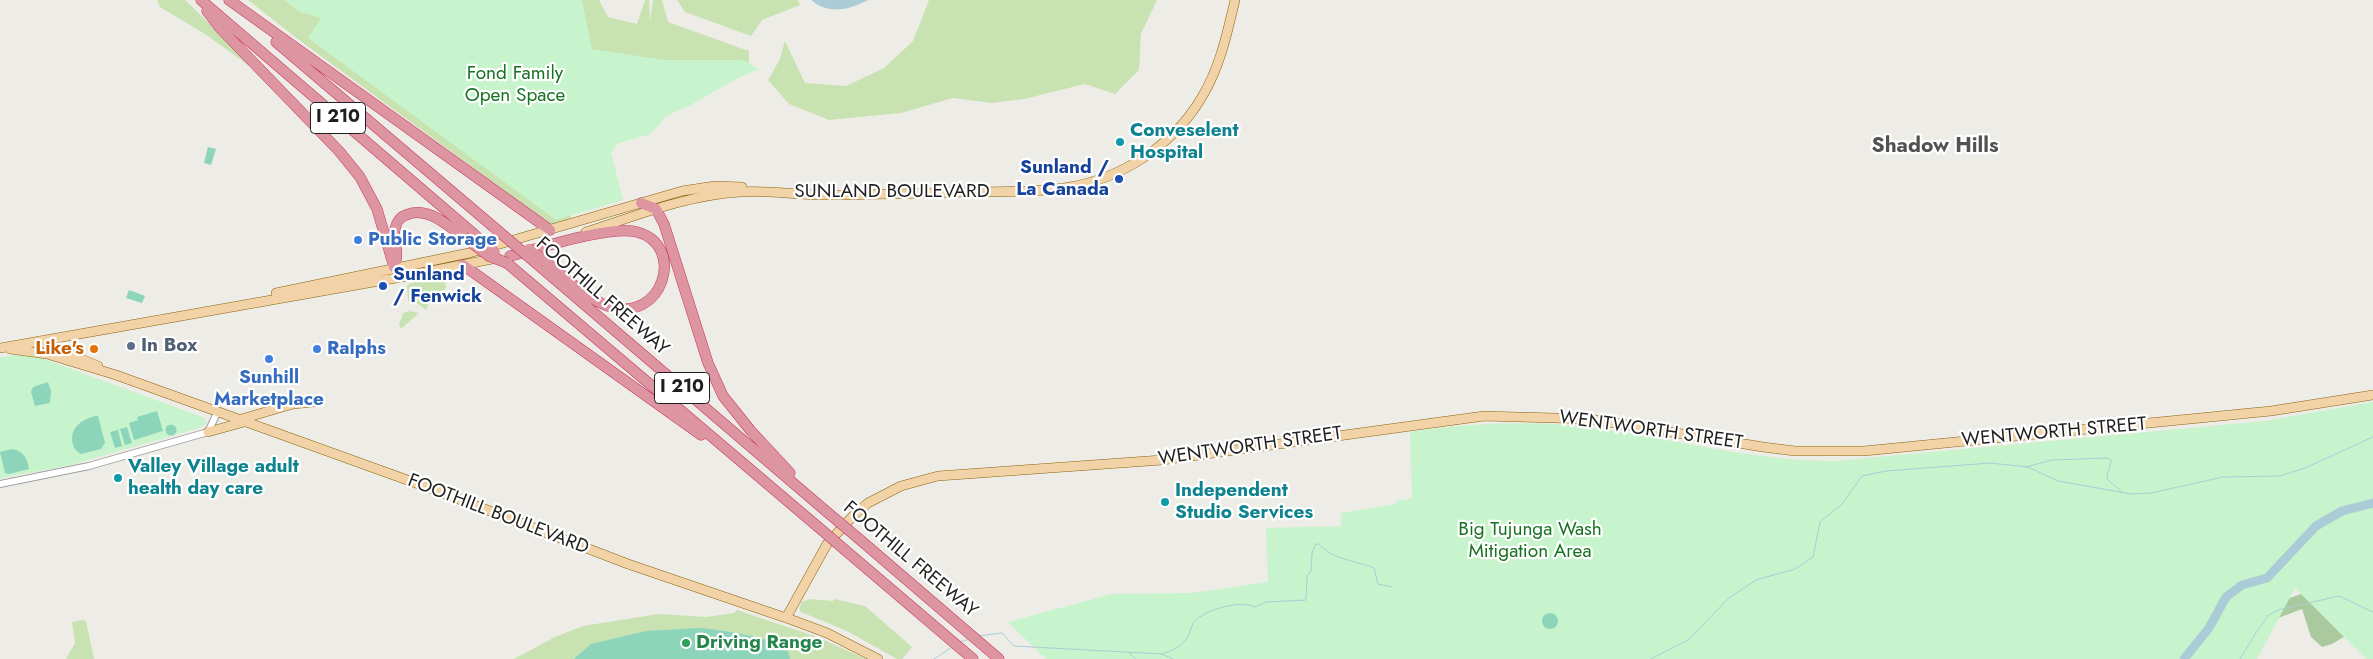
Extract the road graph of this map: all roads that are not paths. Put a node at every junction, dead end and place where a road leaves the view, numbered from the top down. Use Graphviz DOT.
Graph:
graph roads {
  1 [pos="200,0"];
  2 [pos="228,0"];
  3 [pos="1235,0"];
  4 [pos="776,192"];
  5 [pos="641,203"];
  6 [pos="656,209"];
  7 [pos="550,230"];
  8 [pos="469,236"];
  9 [pos="509,259"];
  10 [pos="541,263"];
  11 [pos="463,264"];
  12 [pos="394,266"];
  13 [pos="233,305"];
  14 [pos="86,331"];
  15 [pos="36,340"];
  16 [pos="0,348"];
  17 [pos="70,352"];
  18 [pos="116,375"];
  19 [pos="2373,395"];
  20 [pos="313,402"];
  21 [pos="217,413"];
  22 [pos="241,421"];
  23 [pos="208,432"];
  24 [pos="0,484"];
  25 [pos="778,492"];
  26 [pos="827,512"];
  27 [pos="786,618"];
  28 [pos="878,659"];
  29 [pos="974,659"];
  30 [pos="999,659"];
  1 -- 8 [label="highway, FOOTHILL FREEWAY / I 210"];
  1 -- 12 [label="highway"];
  2 -- 7 [label="highway"];
  2 -- 10 [label="highway, FOOTHILL FREEWAY / I 210, bridge"];
  3 -- 4 [label="main road, SUNLAND BOULEVARD"];
  4 -- 5 [label="main road, SUNLAND BOULEVARD"];
  4 -- 6 [label="main road, SUNLAND BOULEVARD"];
  5 -- 6 [label="highway"];
  5 -- 7 [label="main road, SUNLAND BOULEVARD"];
  6 -- 9 [label="main road, SUNLAND BOULEVARD"];
  6 -- 26 [label="highway"];
  7 -- 12 [label="main road, SUNLAND BOULEVARD"];
  8 -- 9 [label="highway, FOOTHILL FREEWAY / I 210, bridge"];
  8 -- 12 [label="highway"];
  9 -- 10 [label="highway"];
  9 -- 11 [label="main road, SUNLAND BOULEVARD"];
  9 -- 25 [label="highway, FOOTHILL FREEWAY / I 210"];
  10 -- 26 [label="highway, FOOTHILL FREEWAY / I 210"];
  11 -- 13 [label="main road, SUNLAND BOULEVARD"];
  11 -- 25 [label="highway"];
  12 -- 13 [label="main road, SUNLAND BOULEVARD"];
  13 -- 14 [label="main road, SUNLAND BOULEVARD"];
  14 -- 15 [label="main road, SUNLAND BOULEVARD"];
  14 -- 17 [label="main road"];
  15 -- 16 [label="main road, FOOTHILL BOULEVARD"];
  15 -- 17 [label="main road, FOOTHILL BOULEVARD"];
  16 -- 18 [label="main road, FOOTHILL BOULEVARD"];
  17 -- 18 [label="main road, FOOTHILL BOULEVARD"];
  18 -- 21 [label="main road, FOOTHILL BOULEVARD"];
  19 -- 27 [label="main road, WENTWORTH STREET"];
  20 -- 22 [label="main road"];
  21 -- 22 [label="main road, FOOTHILL BOULEVARD"];
  21 -- 23 [label="street"];
  22 -- 23 [label="main road"];
  22 -- 27 [label="main road, FOOTHILL BOULEVARD"];
  23 -- 24 [label="street"];
  25 -- 29 [label="highway, FOOTHILL FREEWAY / I 210, bridge"];
  26 -- 30 [label="highway, FOOTHILL FREEWAY / I 210, bridge"];
  27 -- 28 [label="main road, FOOTHILL BOULEVARD"];
}
